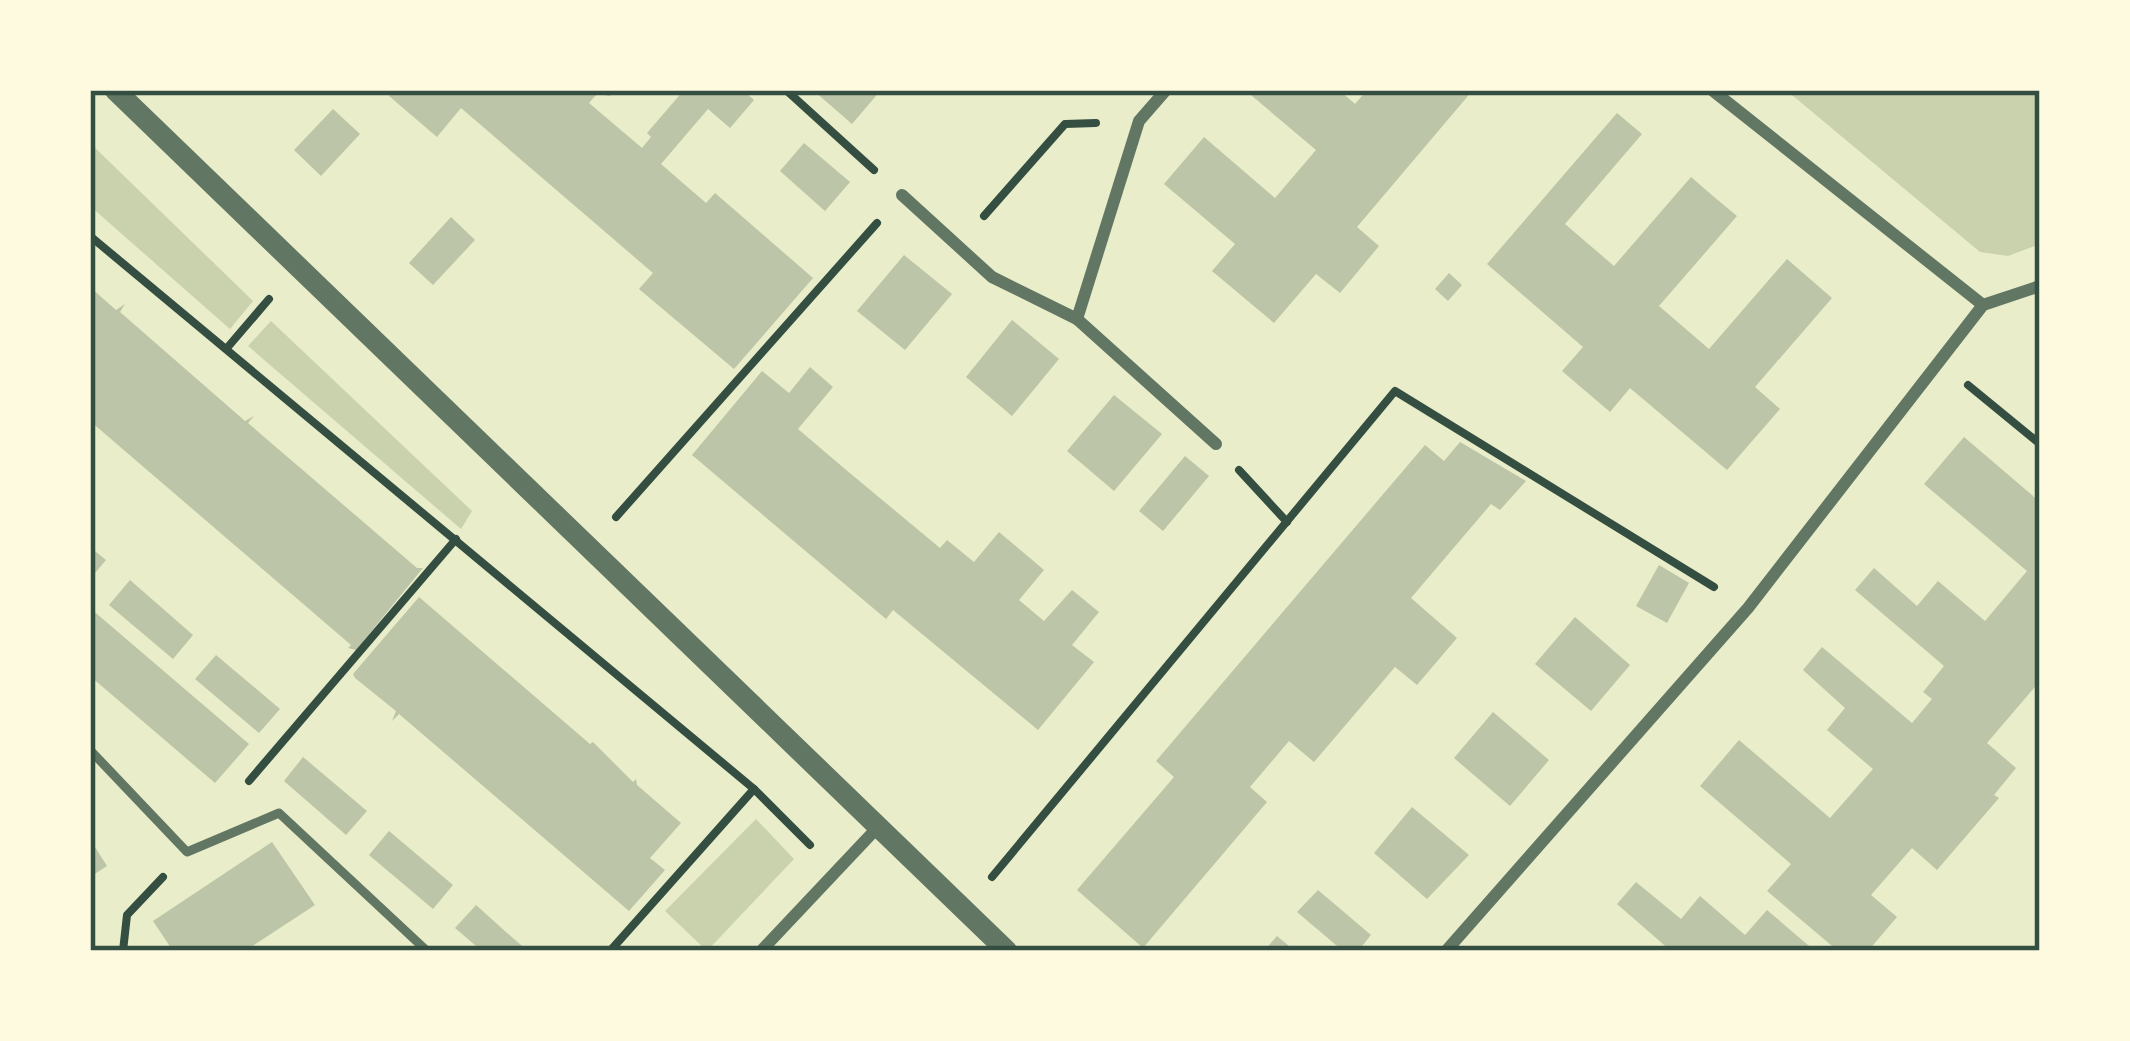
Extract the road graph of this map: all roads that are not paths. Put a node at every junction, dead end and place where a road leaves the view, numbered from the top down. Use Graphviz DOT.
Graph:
graph roads {
  1 [pos="115,90"];
  2 [pos="1166,90"];
  3 [pos="1712,90"];
  4 [pos="902,196"];
  5 [pos="2040,286"];
  6 [pos="1983,305"];
  7 [pos="1077,319"];
  8 [pos="1216,444"];
  9 [pos="90,750"];
  10 [pos="878,828"];
  11 [pos="428,951"];
  12 [pos="760,951"];
  13 [pos="1007,951"];
  14 [pos="1447,951"];
  1 -- 10 [label="street"];
  2 -- 7 [label="street"];
  3 -- 6 [label="street"];
  4 -- 7 [label="street"];
  5 -- 6 [label="street"];
  6 -- 14 [label="street"];
  7 -- 8 [label="street"];
  9 -- 11 [label="lane"];
  10 -- 12 [label="street"];
  10 -- 13 [label="street"];
}
